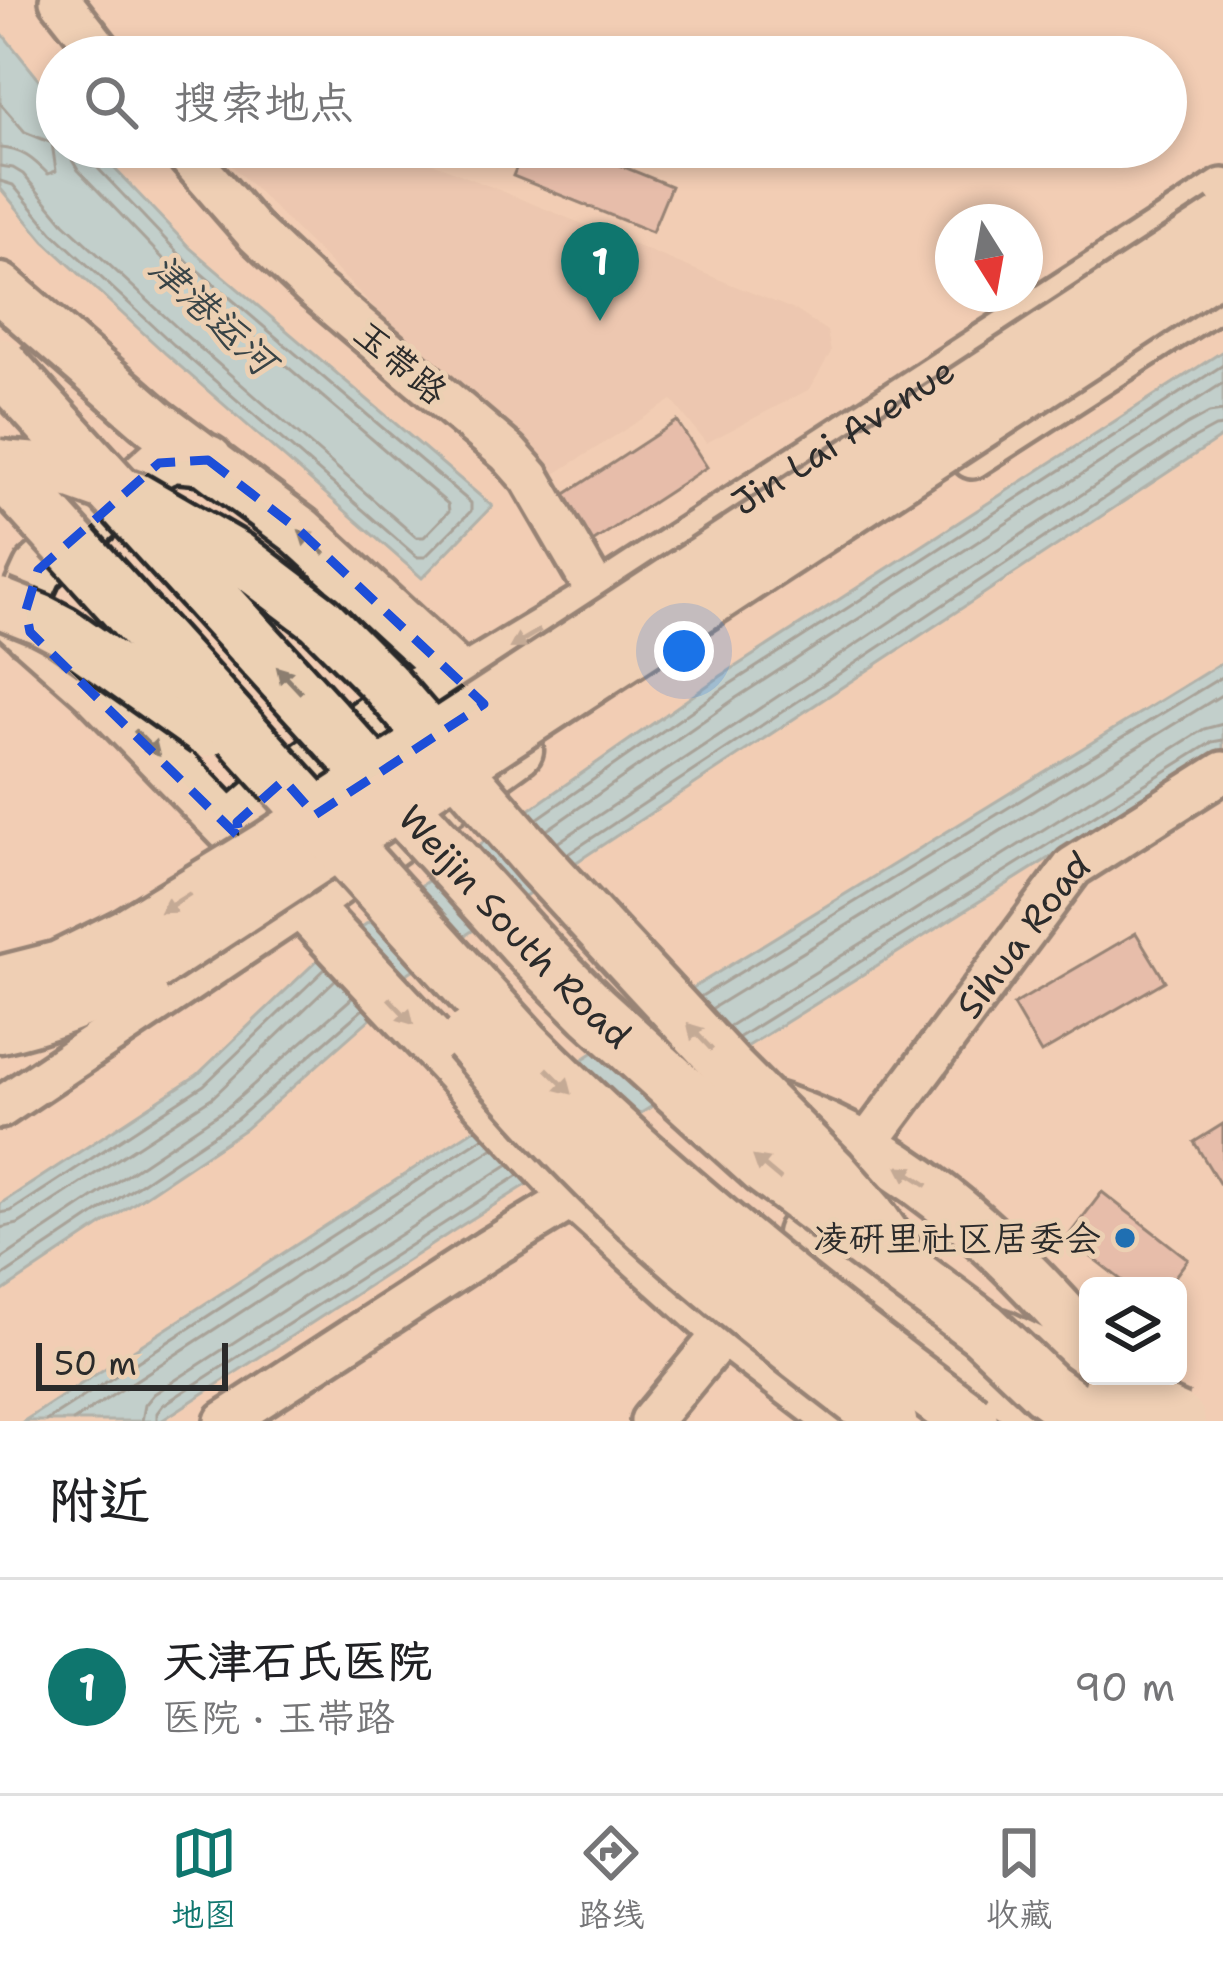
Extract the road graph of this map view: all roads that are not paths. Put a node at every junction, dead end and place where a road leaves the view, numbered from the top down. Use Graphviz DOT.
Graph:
graph roads {
  1 [pos="60,0"];
  2 [pos="88,36"];
  3 [pos="199,168"];
  4 [pos="1223,189"];
  5 [pos="1223,220"];
  6 [pos="1223,265"];
  7 [pos="0,288"];
  8 [pos="1223,296"];
  9 [pos="0,365"];
  10 [pos="156,442"];
  11 [pos="0,466"];
  12 [pos="30,558"];
  13 [pos="598,596"];
  14 [pos="10,613"];
  15 [pos="460,678"];
  16 [pos="206,732"];
  17 [pos="518,750"];
  18 [pos="1223,772"];
  19 [pos="240,838"];
  20 [pos="416,844"];
  21 [pos="300,903"];
  22 [pos="0,981"];
  23 [pos="0,1028"];
  24 [pos="0,1084"];
  25 [pos="0,1108"];
  26 [pos="865,1146"];
  27 [pos="576,1196"];
  28 [pos="802,1234"];
  29 [pos="917,1280"];
  30 [pos="726,1331"];
  31 [pos="1079,1333"];
  32 [pos="968,1341"];
  33 [pos="1126,1385"];
  34 [pos="225,1421"];
  35 [pos="651,1421"];
  36 [pos="843,1421"];
  37 [pos="889,1421"];
  38 [pos="970,1421"];
  39 [pos="1046,1421"];
  40 [pos="1090,1421"];
  41 [pos="1160,1421"];
  42 [pos="1178,1421"];
  1 -- 2 [label="street"];
  3 -- 13 [label="street, 玉带路"];
  4 -- 13 [label="street, Jin Lai Avenue"];
  5 -- 22 [label="main road, one-way, bridge"];
  6 -- 23 [label="main road, bridge"];
  7 -- 10 [label="main road"];
  8 -- 17 [label="street"];
  29 -- 9 [label="highway, Weijin South Road, one-way, bridge"];
  10 -- 12 [label="main road"];
  15 -- 10 [label="main road, one-way"];
  11 -- 12 [label="highway, Weijin South Road, bridge"];
  29 -- 11 [label="main road, one-way, bridge"];
  12 -- 14 [label="main road"];
  12 -- 16 [label="highway, bridge"];
  12 -- 38 [label="highway, Weijin South Road, one-way, bridge"];
  13 -- 15 [label="street, Jin Lai Avenue, one-way"];
  14 -- 16 [label="main road, bridge"];
  14 -- 19 [label="main road, one-way"];
  15 -- 17 [label="main road"];
  15 -- 19 [label="main road"];
  16 -- 37 [label="highway, bridge"];
  17 -- 20 [label="main road"];
  18 -- 26 [label="street, Sihua Road"];
  19 -- 21 [label="main road"];
  20 -- 21 [label="main road"];
  20 -- 26 [label="main road, bridge"];
  21 -- 24 [label="street"];
  21 -- 25 [label="street"];
  21 -- 27 [label="main road, one-way"];
  26 -- 28 [label="street, Sihua Road"];
  31 -- 26 [label="main road, one-way"];
  27 -- 30 [label="main road"];
  27 -- 34 [label="street"];
  28 -- 30 [label="street, Sihua Road"];
  28 -- 32 [label="main road"];
  29 -- 32 [label="highway, Weijin South Road, bridge"];
  30 -- 32 [label="main road"];
  30 -- 35 [label="street, Sihua Road"];
  30 -- 36 [label="main road"];
  32 -- 39 [label="main road"];
  32 -- 40 [label="highway, Weijin South Road, bridge"];
  32 -- 42 [label="highway, bridge"];
  33 -- 41 [label="main road"];
}
